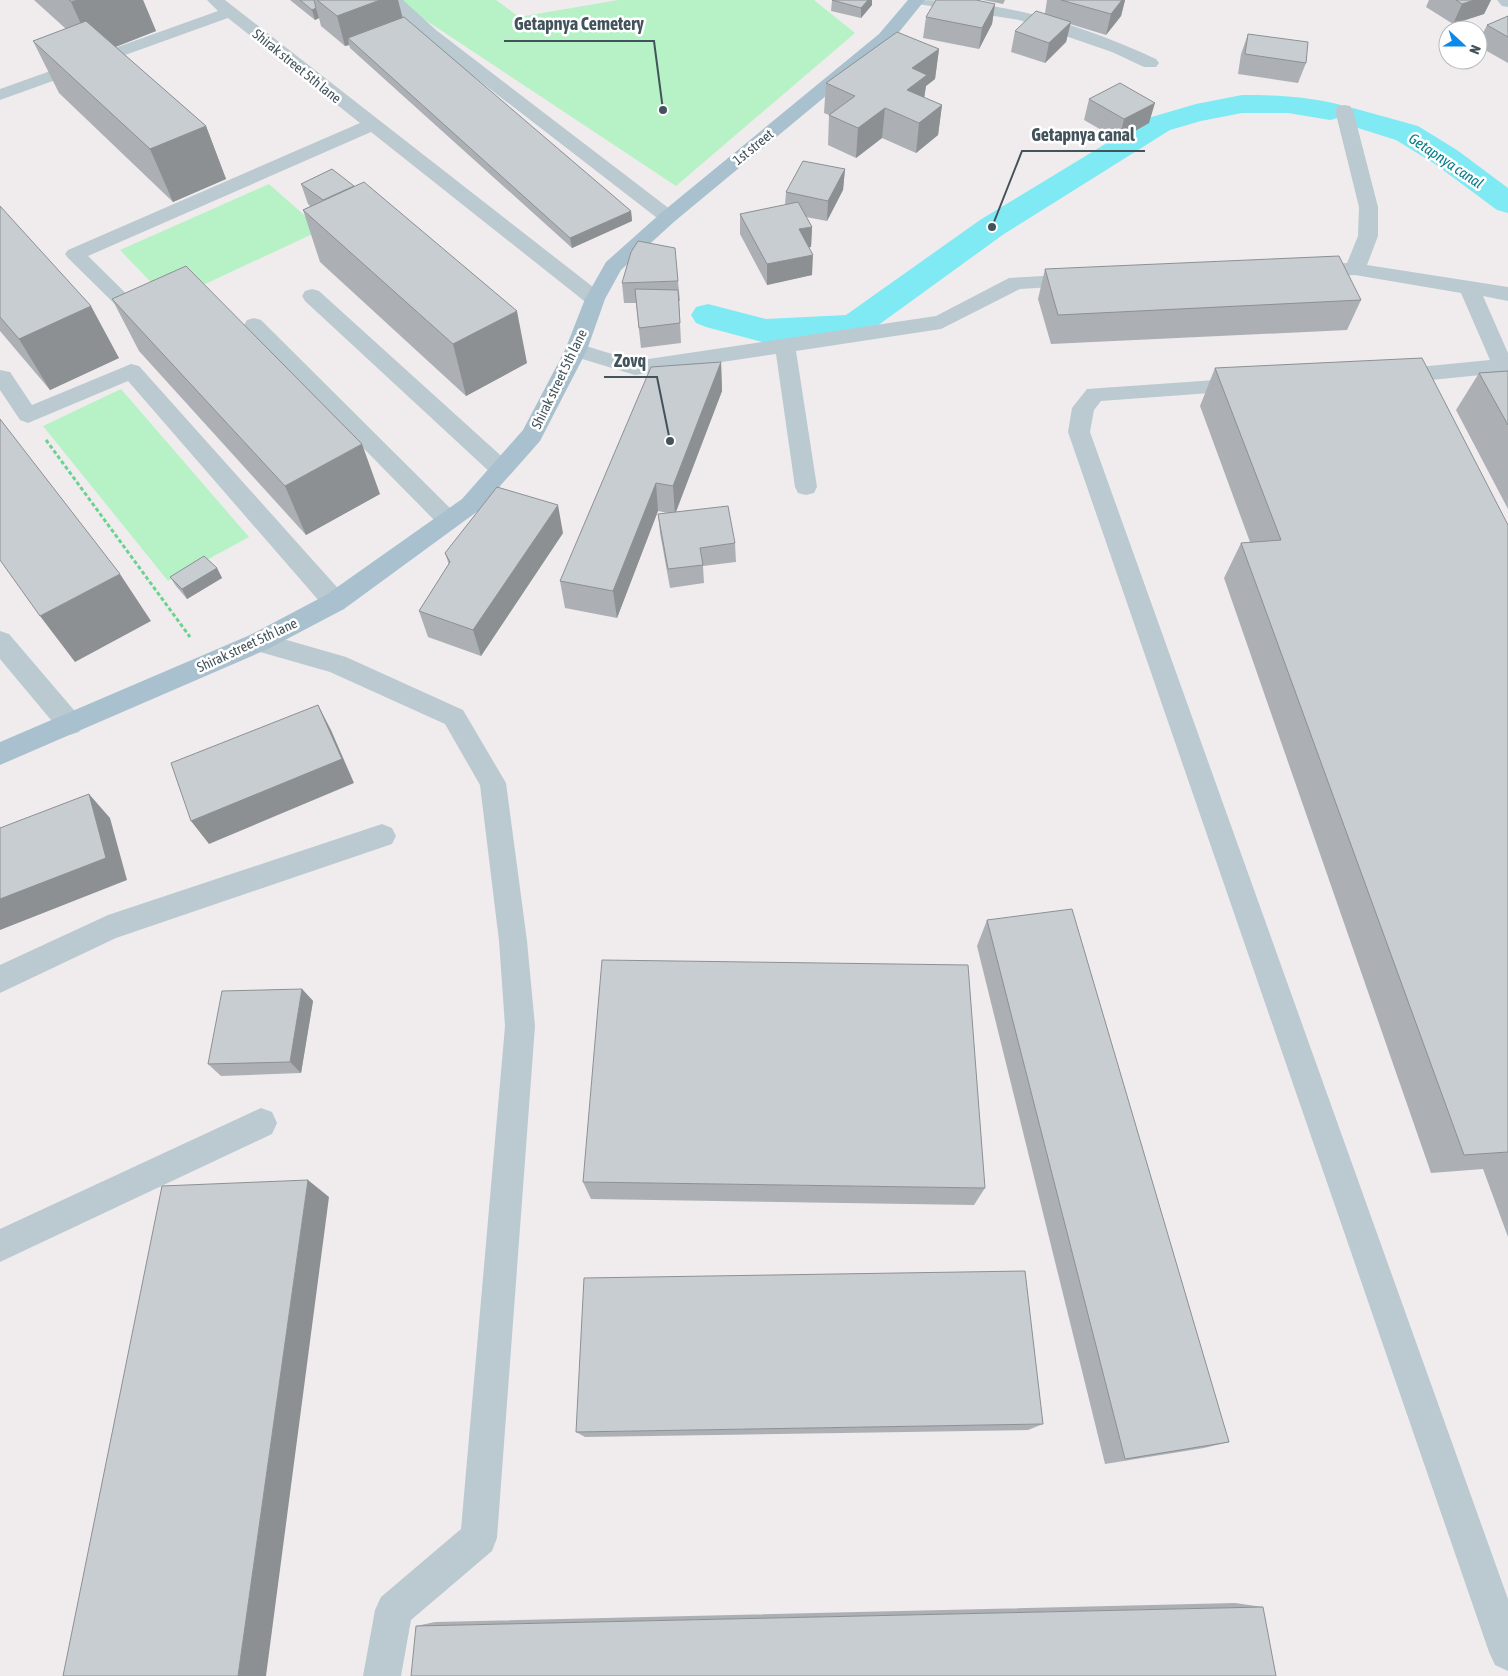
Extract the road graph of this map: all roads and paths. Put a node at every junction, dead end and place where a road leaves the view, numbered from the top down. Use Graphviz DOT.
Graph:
graph roads {
  1 [pos="215,0"];
  2 [pos="394,0"];
  3 [pos="917,0"];
  4 [pos="924,0"];
  5 [pos="1505,0"];
  6 [pos="1508,2"];
  7 [pos="230,12"];
  8 [pos="1150,63"];
  9 [pos="0,95"];
  10 [pos="1344,110"];
  11 [pos="372,125"];
  12 [pos="668,217"];
  13 [pos="1355,269"];
  14 [pos="1285,272"];
  15 [pos="1096,280"];
  16 [pos="1468,287"];
  17 [pos="1508,294"];
  18 [pos="312,296"];
  19 [pos="595,299"];
  20 [pos="138,315"];
  21 [pos="254,325"];
  22 [pos="785,346"];
  23 [pos="576,350"];
  24 [pos="1506,367"];
  25 [pos="2,376"];
  26 [pos="1398,376"];
  27 [pos="1369,378"];
  28 [pos="1271,384"];
  29 [pos="1413,400"];
  30 [pos="28,416"];
  31 [pos="501,469"];
  32 [pos="806,487"];
  33 [pos="448,520"];
  34 [pos="335,602"];
  35 [pos="0,641"];
  36 [pos="259,642"];
  37 [pos="209,664"];
  38 [pos="70,724"];
  39 [pos="0,754"];
  40 [pos="382,836"];
  41 [pos="0,979"];
  42 [pos="261,1123"];
  43 [pos="0,1246"];
  44 [pos="1508,1652"];
  45 [pos="382,1676"];
  1 -- 7 [label="street, Shirak street 5th lane"];
  2 -- 12 [label="street"];
  3 -- 12 [label="main road, 1st street"];
  4 -- 8 [label="street"];
  5 -- 6 [label="street"];
  7 -- 9 [label="street"];
  7 -- 11 [label="street, Shirak street 5th lane"];
  10 -- 13 [label="street"];
  11 -- 19 [label="street, Shirak street 5th lane"];
  11 -- 20 [label="street"];
  12 -- 19 [label="main road, 1st street"];
  13 -- 14 [label="street"];
  13 -- 16 [label="street"];
  15 -- 22 [label="street"];
  16 -- 17 [label="street"];
  16 -- 24 [label="street"];
  18 -- 31 [label="street"];
  19 -- 23 [label="main road, Shirak street 5th lane"];
  21 -- 33 [label="street"];
  22 -- 23 [label="street"];
  22 -- 32 [label="street"];
  23 -- 31 [label="main road, Shirak street 5th lane"];
  24 -- 26 [label="street"];
  25 -- 30 [label="street"];
  26 -- 27 [label="street"];
  26 -- 29 [label="street"];
  28 -- 44 [label="street"];
  30 -- 34 [label="street"];
  30 -- 37 [label="path"];
  31 -- 33 [label="main road, Shirak street 5th lane"];
  33 -- 34 [label="main road, Shirak street 5th lane"];
  34 -- 36 [label="main road, Shirak street 5th lane"];
  35 -- 38 [label="street"];
  36 -- 37 [label="main road, Shirak street 5th lane"];
  36 -- 45 [label="street"];
  37 -- 38 [label="main road, Shirak street 5th lane"];
  38 -- 39 [label="main road, Shirak street 5th lane"];
  40 -- 41 [label="street"];
  42 -- 43 [label="street"];
}
